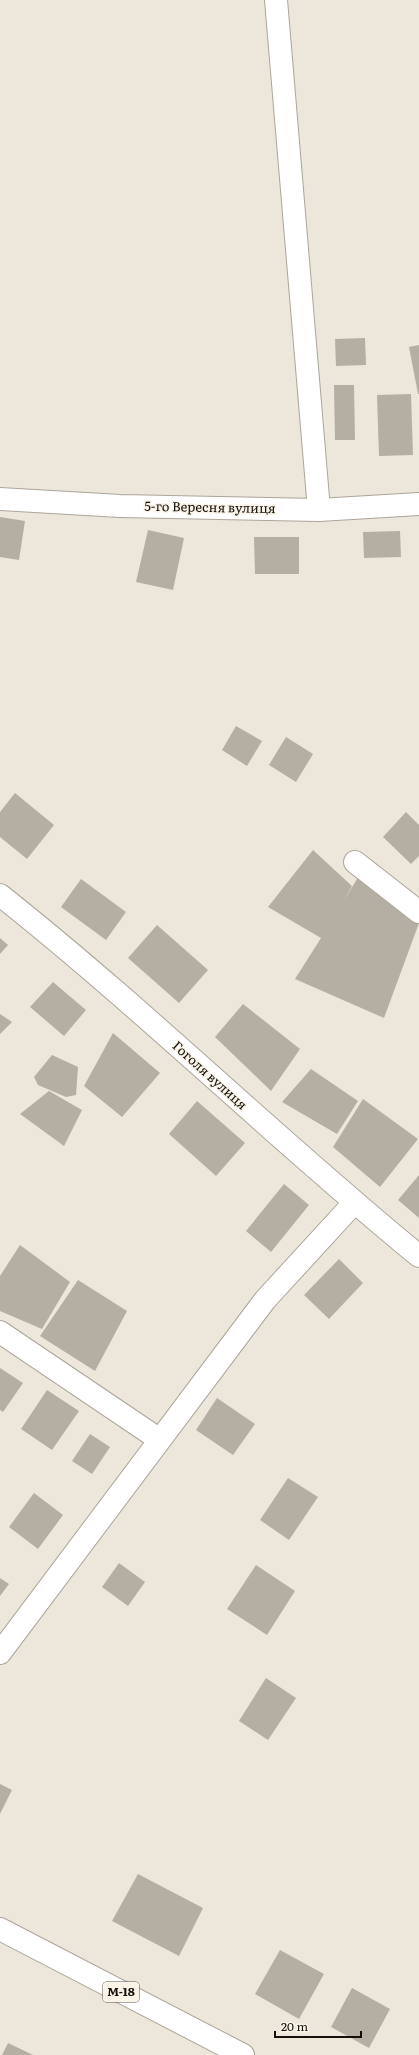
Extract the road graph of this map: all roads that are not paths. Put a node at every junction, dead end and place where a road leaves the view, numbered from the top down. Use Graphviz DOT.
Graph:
graph roads {
  1 [pos="276,0"];
  2 [pos="0,500"];
  3 [pos="419,504"];
  4 [pos="319,510"];
  5 [pos="356,862"];
  6 [pos="0,895"];
  7 [pos="419,912"];
  8 [pos="354,1203"];
  9 [pos="419,1256"];
  10 [pos="0,1332"];
  11 [pos="160,1440"];
  12 [pos="0,1653"];
  13 [pos="0,1929"];
  14 [pos="243,2055"];
  1 -- 4 [label="main road"];
  2 -- 4 [label="main road, 5-го Вересня вулиця"];
  3 -- 4 [label="main road, 5-го Вересня вулиця"];
  5 -- 7 [label="main road"];
  6 -- 8 [label="main road, Гоголя вулиця"];
  8 -- 9 [label="main road, Гоголя вулиця"];
  8 -- 11 [label="main road"];
  10 -- 11 [label="main road"];
  11 -- 12 [label="main road"];
  13 -- 14 [label="main road, М-18"];
}
